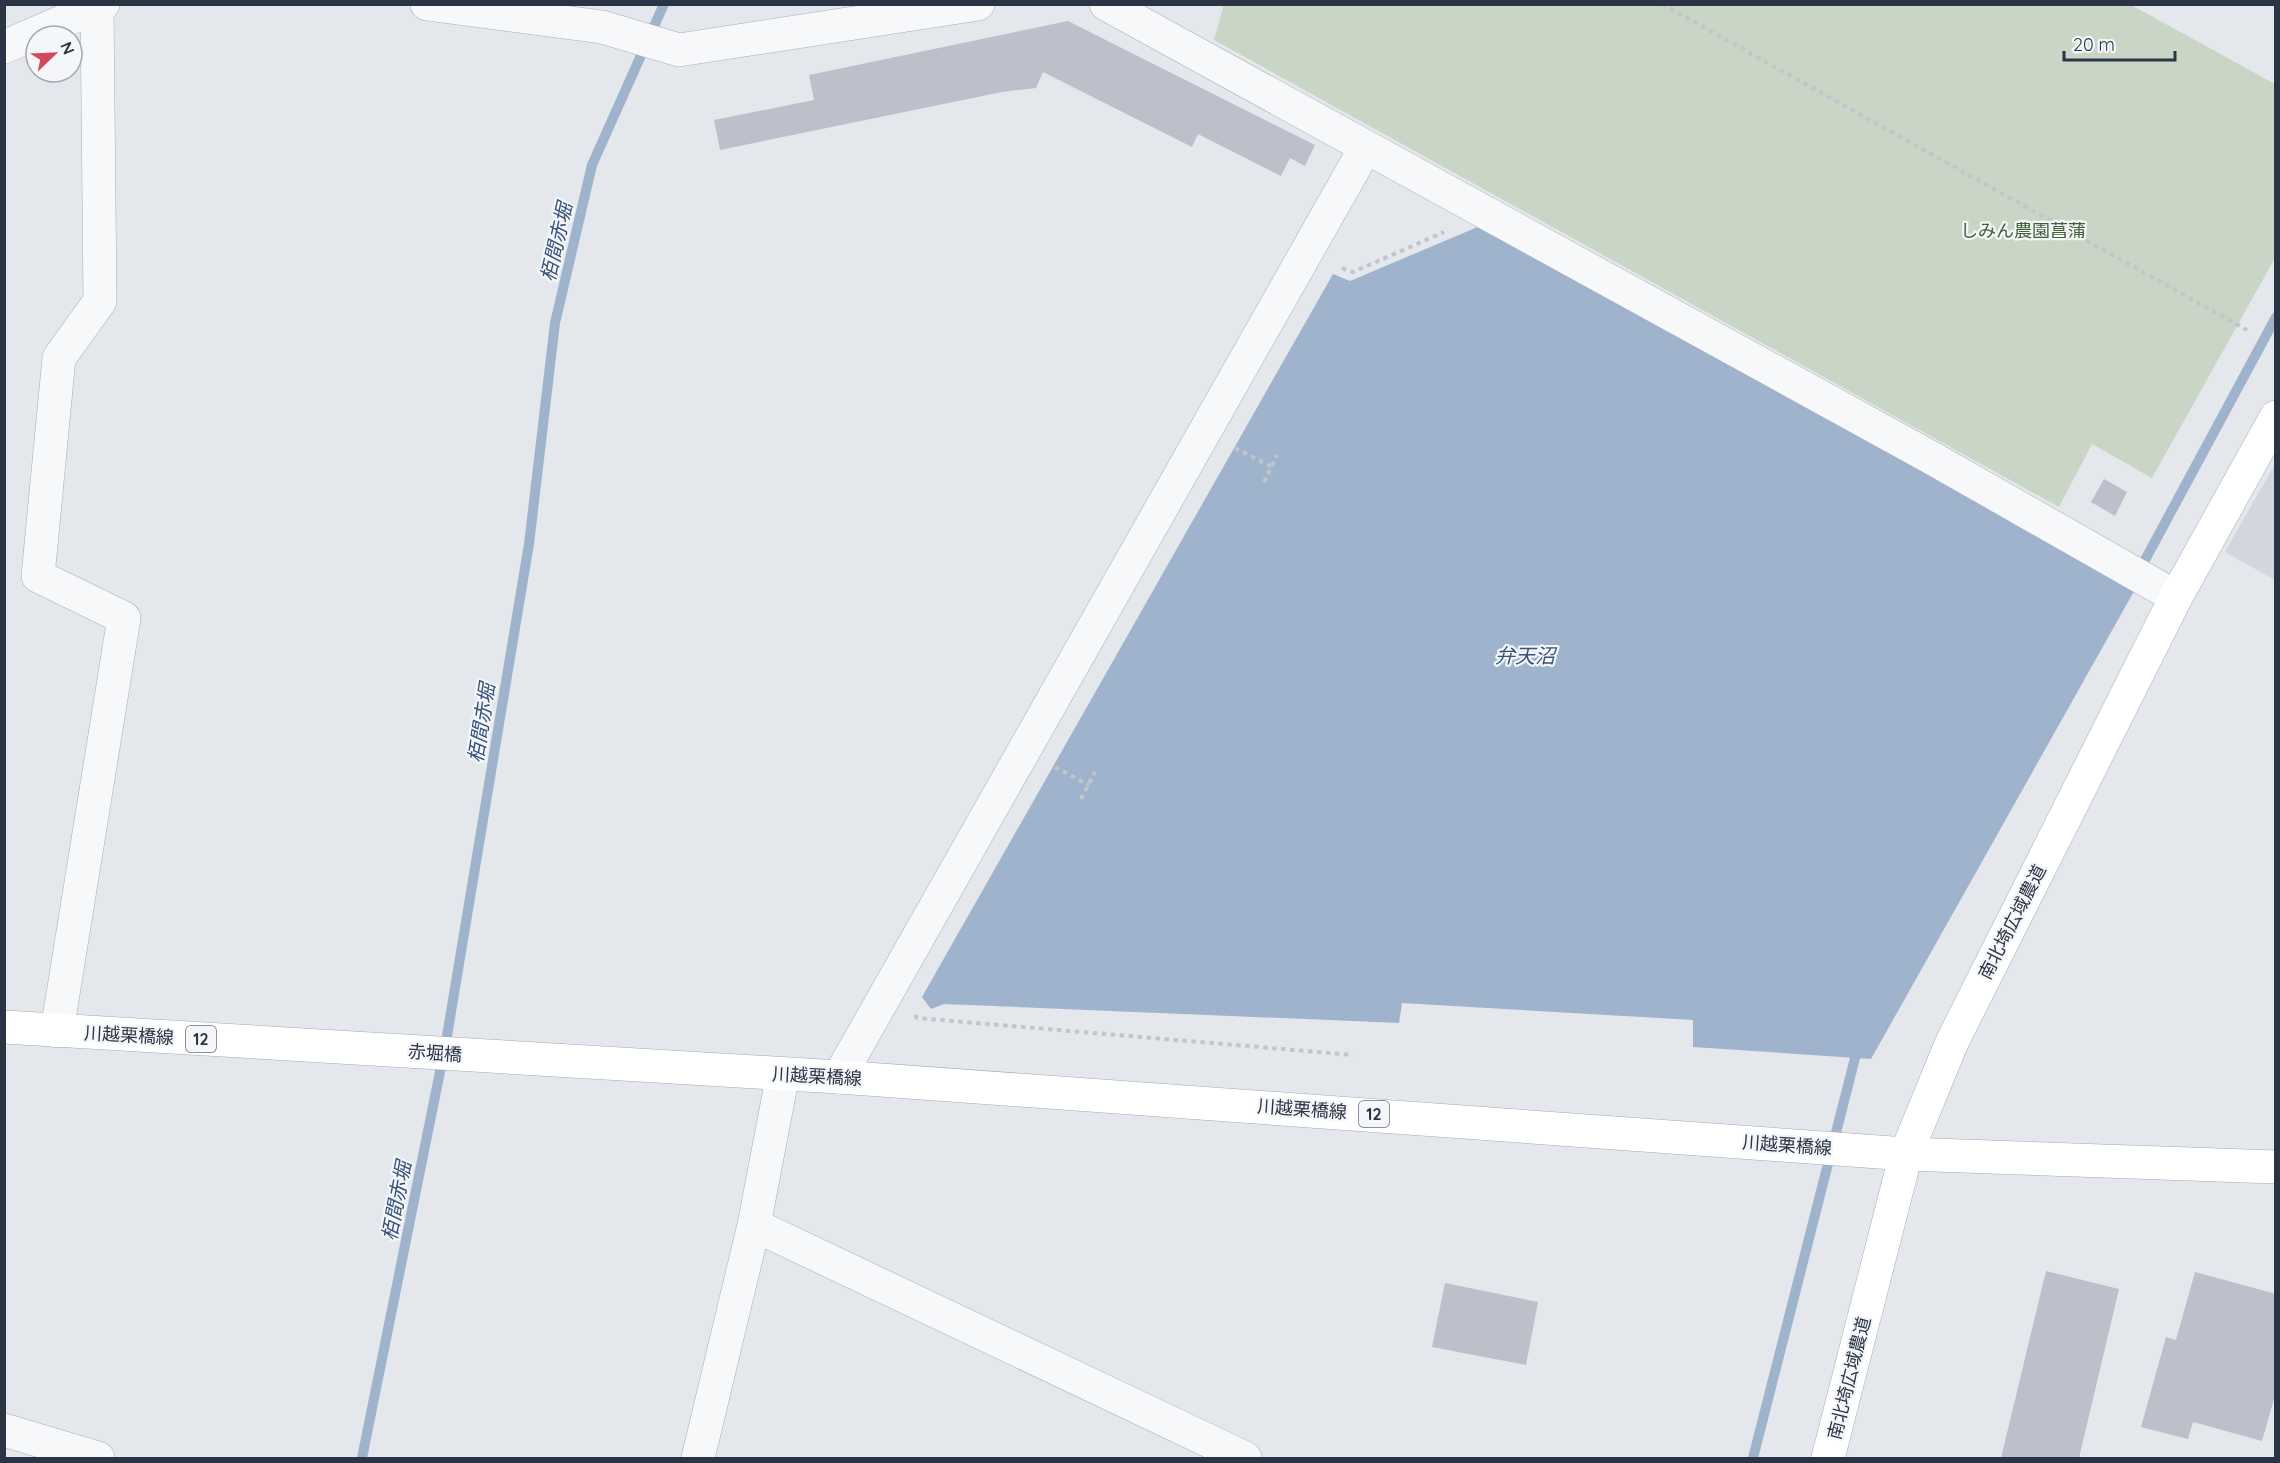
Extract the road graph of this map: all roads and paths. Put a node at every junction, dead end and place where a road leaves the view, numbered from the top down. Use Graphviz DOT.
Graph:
graph roads {
  1 [pos="427,4"];
  2 [pos="978,4"];
  3 [pos="1106,4"];
  4 [pos="1662,4"];
  5 [pos="100,6"];
  6 [pos="4,47"];
  7 [pos="1366,147"];
  8 [pos="1446,231"];
  9 [pos="1347,258"];
  10 [pos="1336,265"];
  11 [pos="1342,268"];
  12 [pos="2247,330"];
  13 [pos="2276,417"];
  14 [pos="1225,443"];
  15 [pos="1277,455"];
  16 [pos="1272,467"];
  17 [pos="1264,482"];
  18 [pos="2176,597"];
  19 [pos="1047,763"];
  20 [pos="1095,772"];
  21 [pos="1089,785"];
  22 [pos="1082,799"];
  23 [pos="910,1009"];
  24 [pos="4,1027"];
  25 [pos="57,1031"];
  26 [pos="397,1050"];
  27 [pos="1353,1055"];
  28 [pos="472,1056"];
  29 [pos="783,1074"];
  30 [pos="839,1077"];
  31 [pos="1906,1154"];
  32 [pos="2276,1167"];
  33 [pos="754,1225"];
  34 [pos="4,1430"];
  35 [pos="98,1458"];
  36 [pos="698,1458"];
  37 [pos="1245,1458"];
  38 [pos="1828,1458"];
  1 -- 2 [label="street"];
  3 -- 7 [label="street"];
  4 -- 12 [label="path"];
  5 -- 6 [label="street"];
  5 -- 25 [label="street"];
  7 -- 18 [label="street"];
  7 -- 30 [label="street"];
  8 -- 11 [label="path"];
  9 -- 11 [label="path"];
  10 -- 11 [label="path"];
  13 -- 18 [label="main road, 南北埼広域農道"];
  14 -- 16 [label="path"];
  15 -- 16 [label="path"];
  16 -- 17 [label="path"];
  18 -- 31 [label="main road, 南北埼広域農道"];
  19 -- 21 [label="path"];
  20 -- 21 [label="path"];
  21 -- 22 [label="path"];
  23 -- 27 [label="path"];
  24 -- 25 [label="main road, 川越栗橋線 / 12"];
  25 -- 26 [label="main road, 川越栗橋線 / 12"];
  26 -- 28 [label="main road, 赤堀橋 / 12"];
  28 -- 29 [label="main road, 川越栗橋線 / 12"];
  29 -- 30 [label="main road, 川越栗橋線 / 12"];
  29 -- 33 [label="street"];
  30 -- 31 [label="main road, 川越栗橋線 / 12"];
  31 -- 32 [label="main road, 川越栗橋線 / 12"];
  31 -- 38 [label="main road, 南北埼広域農道"];
  33 -- 36 [label="street"];
  33 -- 37 [label="street"];
  34 -- 35 [label="street"];
}
